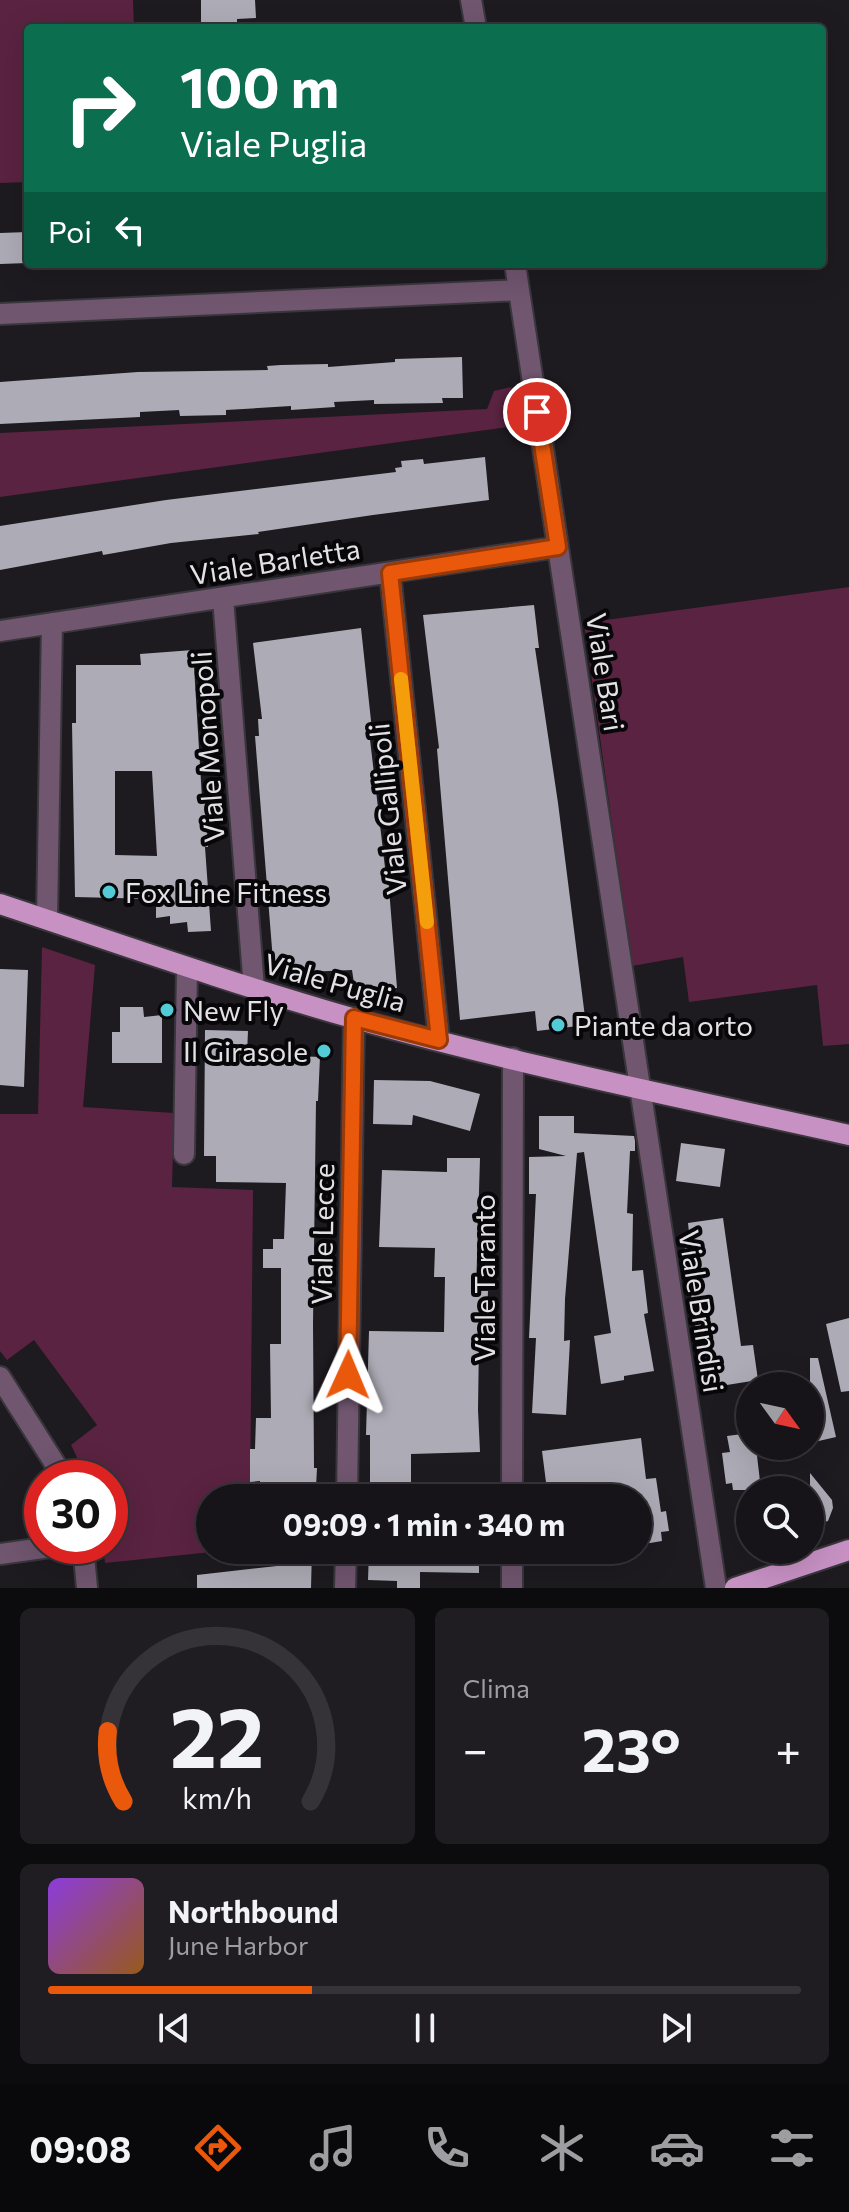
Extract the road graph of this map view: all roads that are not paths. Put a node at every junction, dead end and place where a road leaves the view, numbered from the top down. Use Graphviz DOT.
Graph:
graph roads {
  1 [pos="471,0"];
  2 [pos="475,24"];
  3 [pos="516,268"];
  4 [pos="519,290"];
  5 [pos="0,314"];
  6 [pos="558,547"];
  7 [pos="390,573"];
  8 [pos="223,598"];
  9 [pos="52,623"];
  10 [pos="0,631"];
  11 [pos="0,904"];
  12 [pos="47,919"];
  13 [pos="187,968"];
  14 [pos="254,988"];
  15 [pos="354,1018"];
  16 [pos="439,1040"];
  17 [pos="513,1058"];
  18 [pos="641,1089"];
  19 [pos="849,1135"];
  20 [pos="184,1154"];
  21 [pos="0,1377"];
  22 [pos="53,1460"];
  23 [pos="347,1484"];
  24 [pos="512,1484"];
  25 [pos="849,1550"];
  26 [pos="24,1551"];
  27 [pos="0,1554"];
  28 [pos="85,1564"];
  29 [pos="346,1564"];
  30 [pos="512,1564"];
  31 [pos="87,1588"];
  32 [pos="345,1588"];
  33 [pos="512,1588"];
  34 [pos="716,1588"];
  35 [pos="735,1588"];
  1 -- 2 [label="street"];
  3 -- 4 [label="street, Viale Bari"];
  4 -- 5 [label="street"];
  4 -- 6 [label="street, Viale Bari"];
  6 -- 7 [label="street, Viale Barletta"];
  6 -- 18 [label="street, Viale Bari"];
  7 -- 8 [label="street, Viale Barletta"];
  7 -- 16 [label="street, Viale Gallipoli"];
  8 -- 9 [label="street, Viale Barletta"];
  8 -- 14 [label="street, Viale Monopoli"];
  9 -- 10 [label="street, Viale Barletta"];
  9 -- 12 [label="street"];
  11 -- 12 [label="main road, Viale Puglia"];
  12 -- 13 [label="main road, Viale Puglia"];
  13 -- 14 [label="main road, Viale Puglia"];
  13 -- 20 [label="street"];
  14 -- 15 [label="main road, Viale Puglia"];
  15 -- 16 [label="main road, Viale Puglia"];
  15 -- 23 [label="street, Viale Lecce"];
  16 -- 17 [label="main road, Viale Puglia"];
  17 -- 18 [label="main road, Viale Puglia"];
  17 -- 24 [label="street, Viale Taranto"];
  18 -- 19 [label="main road, Viale Puglia"];
  18 -- 34 [label="street, Viale Brindisi"];
  21 -- 22 [label="street"];
  25 -- 35 [label="main road"];
  26 -- 27 [label="street"];
  28 -- 31 [label="street"];
  29 -- 32 [label="street"];
  30 -- 33 [label="street"];
}
